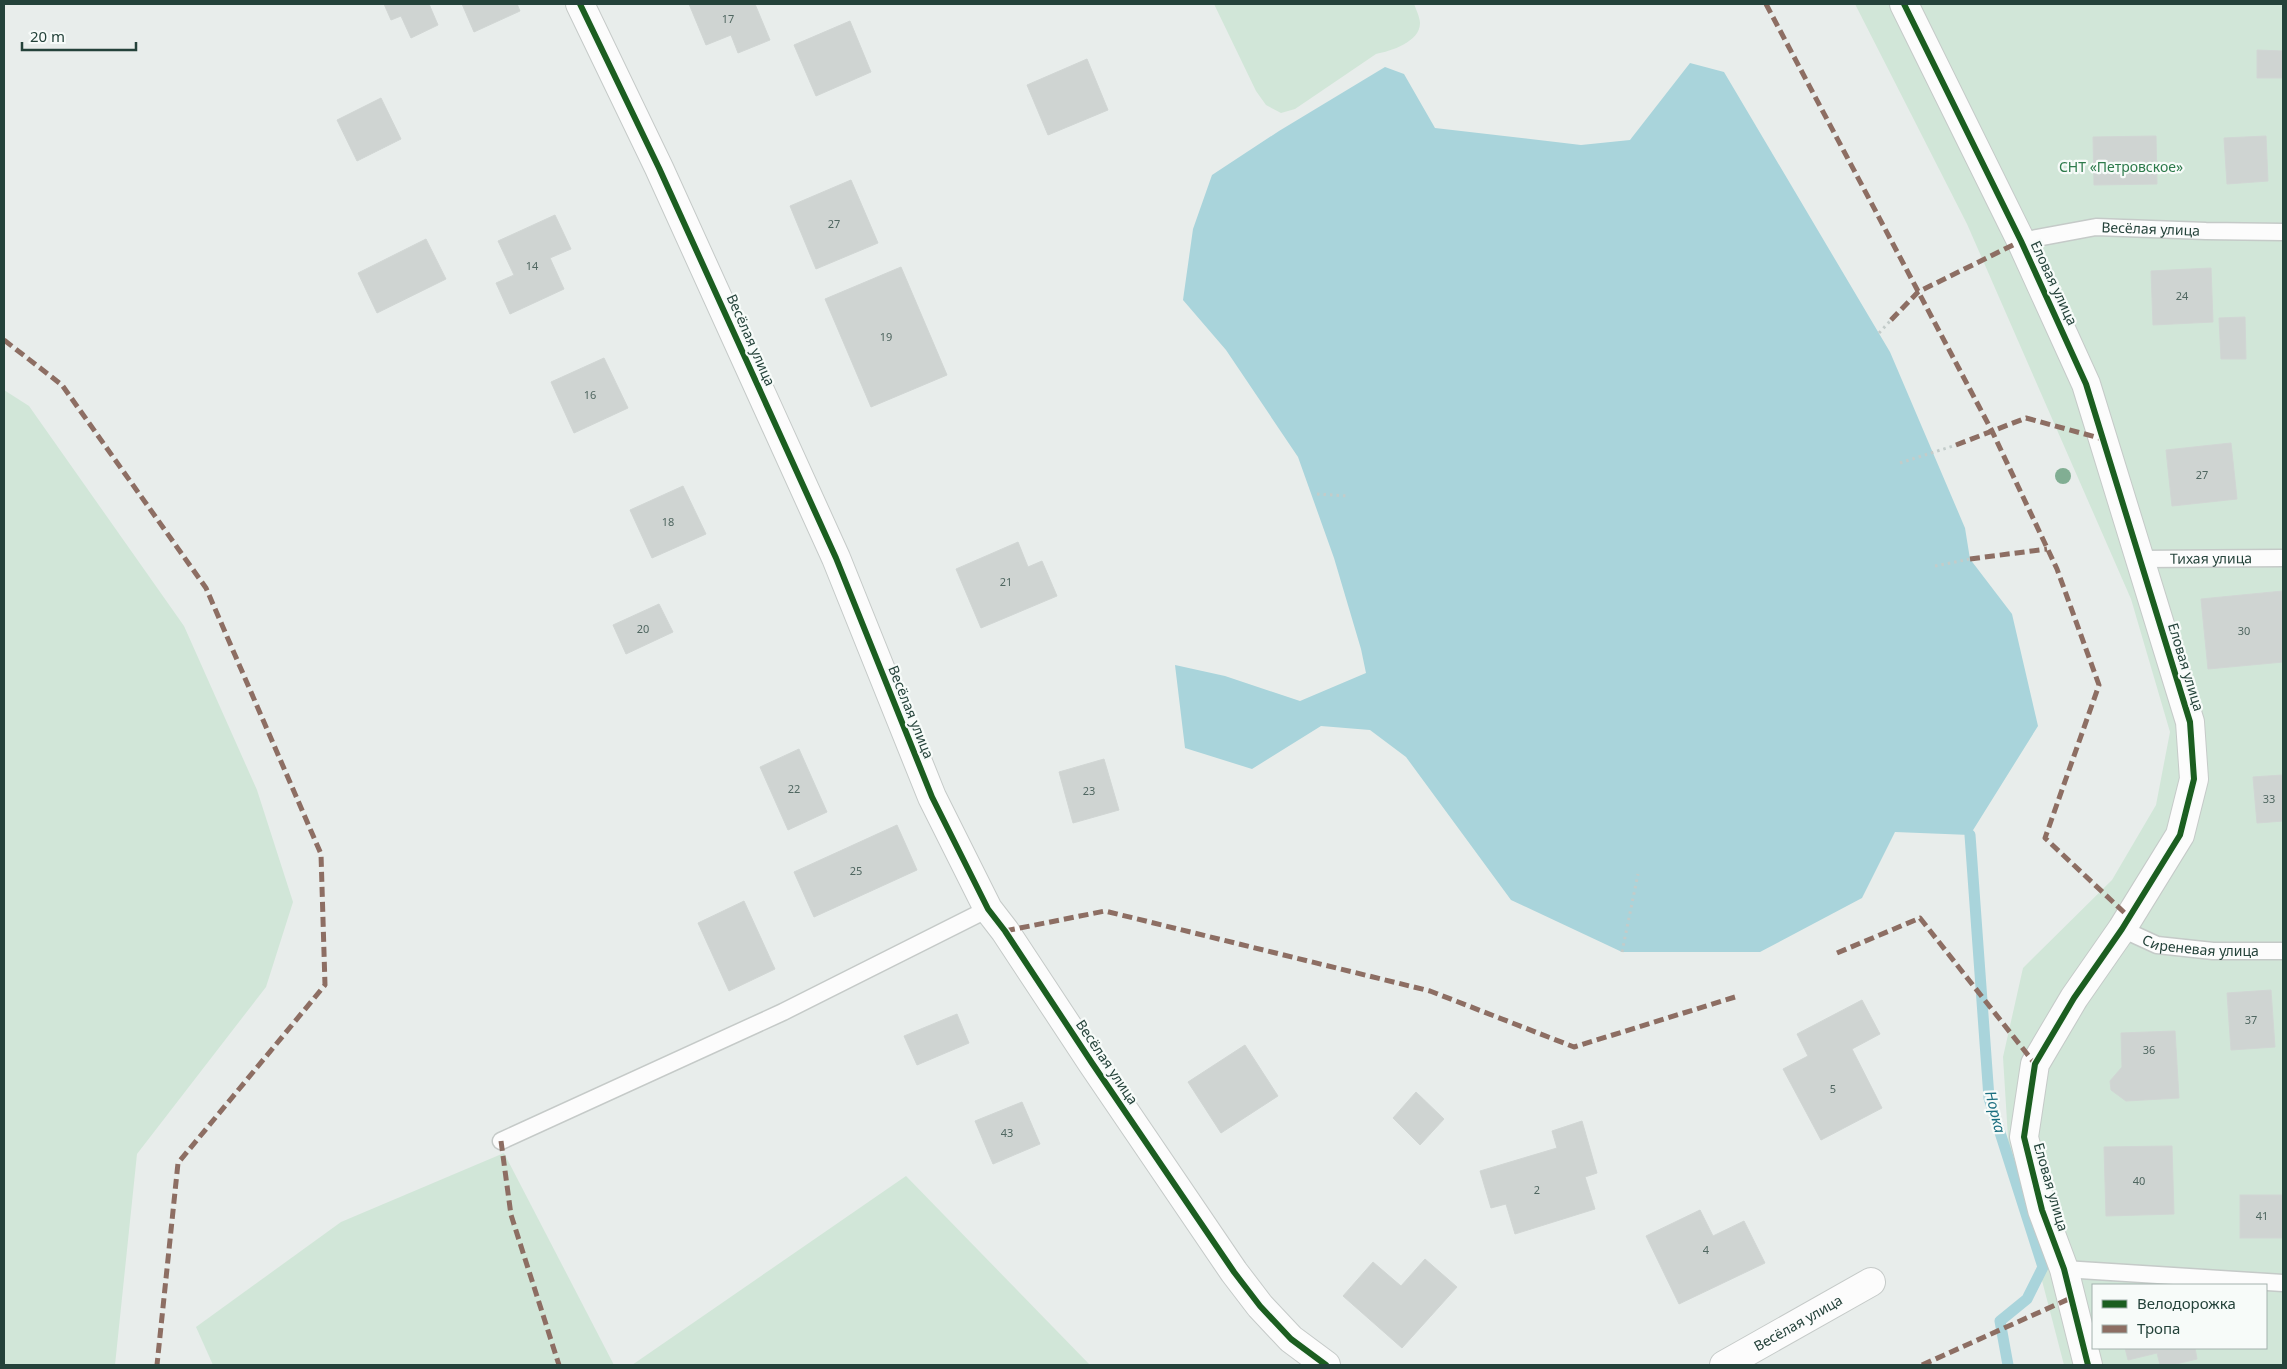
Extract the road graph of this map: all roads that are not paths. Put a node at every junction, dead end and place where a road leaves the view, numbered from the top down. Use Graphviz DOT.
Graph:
graph roads {
  1 [pos="580,4"];
  2 [pos="1904,4"];
  3 [pos="2283,232"];
  4 [pos="2020,241"];
  5 [pos="2283,558"];
  6 [pos="2140,559"];
  7 [pos="988,909"];
  8 [pos="2122,929"];
  9 [pos="2283,951"];
  10 [pos="501,1141"];
  11 [pos="2064,1268"];
  12 [pos="1871,1282"];
  13 [pos="2283,1283"];
  14 [pos="1326,1365"];
  15 [pos="1724,1365"];
  16 [pos="2088,1365"];
  1 -- 7 [label="street, Весёлая улица"];
  2 -- 4 [label="street, Еловая улица"];
  3 -- 4 [label="lane, Весёлая улица"];
  4 -- 6 [label="street, Еловая улица"];
  5 -- 6 [label="lane, Тихая улица"];
  6 -- 8 [label="street, Еловая улица"];
  7 -- 10 [label="lane"];
  7 -- 14 [label="street, Весёлая улица"];
  8 -- 9 [label="lane, Сиреневая улица"];
  8 -- 11 [label="street, Еловая улица"];
  11 -- 13 [label="lane"];
  11 -- 16 [label="street, Еловая улица"];
  12 -- 15 [label="street, Весёлая улица"];
}
